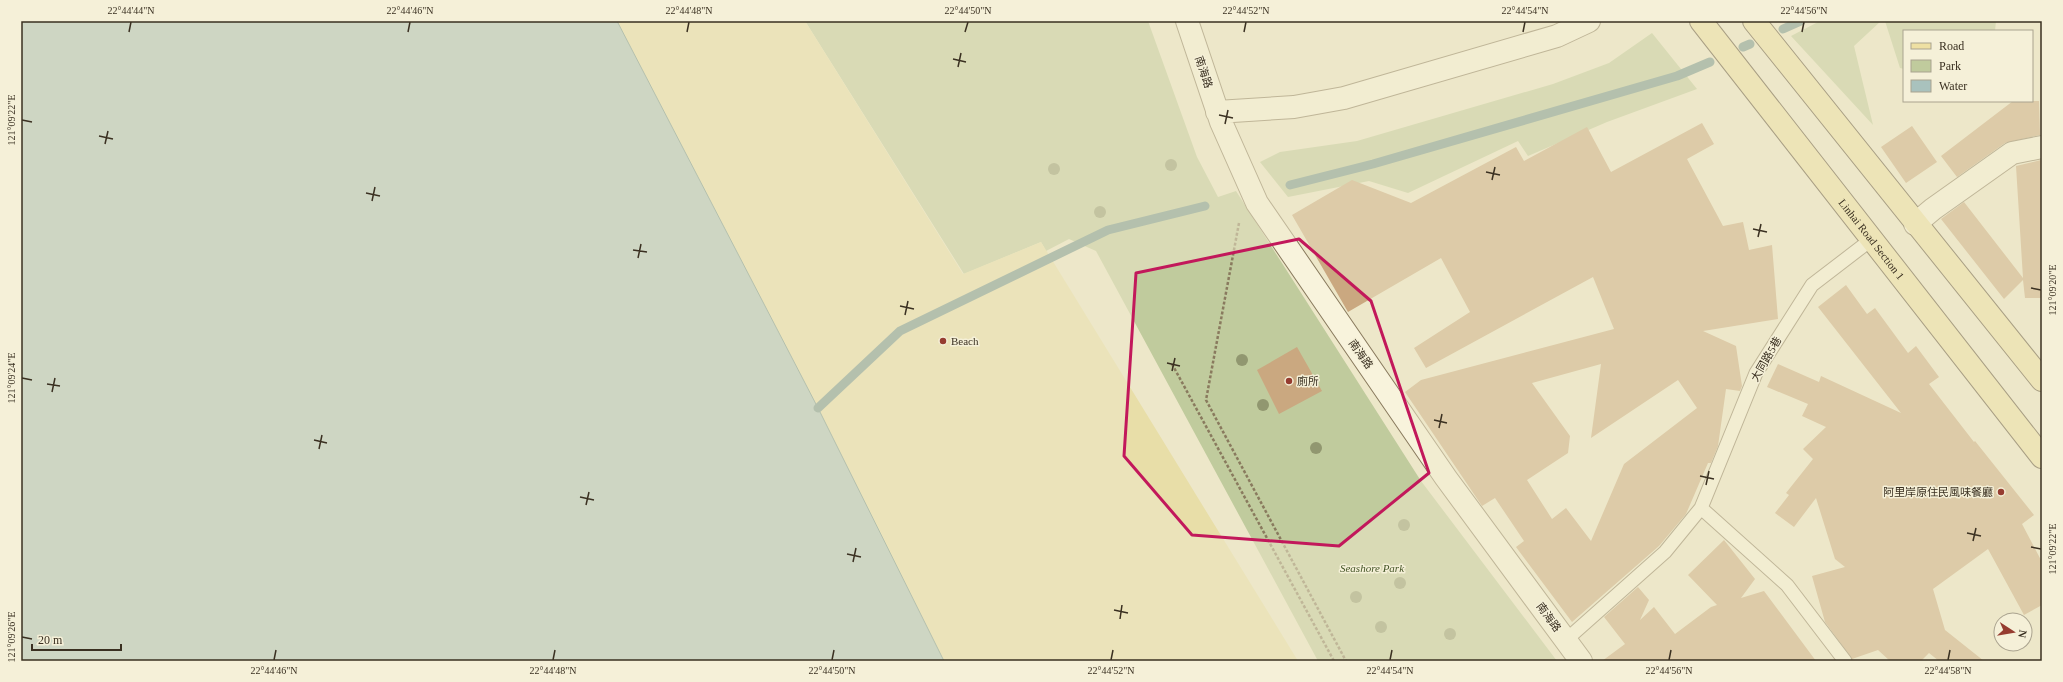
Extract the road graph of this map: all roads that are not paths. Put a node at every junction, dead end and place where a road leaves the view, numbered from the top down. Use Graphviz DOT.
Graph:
graph roads {
  1 [pos="1187,21"];
  2 [pos="1589,21"];
  3 [pos="1701,21"];
  4 [pos="1754,21"];
  5 [pos="1218,112"];
  6 [pos="2042,147"];
  7 [pos="1916,224"];
  8 [pos="1872,240"];
  9 [pos="2042,380"];
  10 [pos="2042,457"];
  11 [pos="1701,508"];
  12 [pos="1566,640"];
  13 [pos="1581,661"];
  14 [pos="1845,661"];
  1 -- 5 [label="street, 南海路"];
  2 -- 5 [label="street"];
  3 -- 8 [label="main road, Linhai Road Section 1"];
  4 -- 7 [label="main road"];
  5 -- 12 [label="street, 南海路"];
  6 -- 7 [label="street"];
  7 -- 9 [label="main road"];
  8 -- 10 [label="main road, Linhai Road Section 1"];
  8 -- 11 [label="lane, 大同路5巷"];
  11 -- 12 [label="lane, 大同路5巷"];
  11 -- 14 [label="lane"];
  12 -- 13 [label="street, 南海路"];
}
